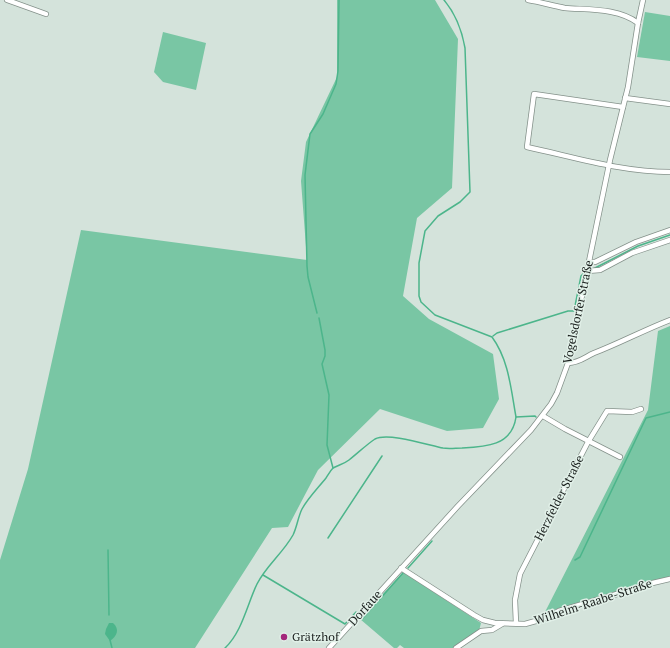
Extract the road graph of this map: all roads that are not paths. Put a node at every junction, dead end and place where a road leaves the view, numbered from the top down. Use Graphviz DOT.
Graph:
graph roads {
  1 [pos="7,0"];
  2 [pos="528,0"];
  3 [pos="643,0"];
  4 [pos="546,1"];
  5 [pos="46,14"];
  6 [pos="638,23"];
  7 [pos="625,98"];
  8 [pos="670,104"];
  9 [pos="623,107"];
  10 [pos="610,165"];
  11 [pos="670,172"];
  12 [pos="670,230"];
  13 [pos="670,240"];
  14 [pos="589,262"];
  15 [pos="587,271"];
  16 [pos="670,320"];
  17 [pos="568,362"];
  18 [pos="641,410"];
  19 [pos="543,416"];
  20 [pos="588,442"];
  21 [pos="620,457"];
  22 [pos="401,568"];
  23 [pos="670,579"];
  24 [pos="516,623"];
  25 [pos="502,624"];
  26 [pos="328,648"];
  27 [pos="456,648"];
  1 -- 5 [label="street"];
  2 -- 4 [label="street"];
  3 -- 6 [label="street, Vogelsdorfer Straße"];
  4 -- 6 [label="street"];
  6 -- 7 [label="street, Vogelsdorfer Straße"];
  7 -- 8 [label="street"];
  7 -- 9 [label="street, Vogelsdorfer Straße"];
  9 -- 10 [label="street, Vogelsdorfer Straße"];
  9 -- 10 [label="street"];
  10 -- 11 [label="street"];
  10 -- 14 [label="street, Vogelsdorfer Straße"];
  12 -- 14 [label="street"];
  13 -- 15 [label="street"];
  14 -- 15 [label="street, Vogelsdorfer Straße"];
  15 -- 17 [label="street, Vogelsdorfer Straße"];
  16 -- 17 [label="street"];
  17 -- 19 [label="street, Vogelsdorfer Straße"];
  18 -- 20 [label="street, Herzfelder Straße"];
  19 -- 20 [label="street"];
  19 -- 22 [label="street, Vogelsdorfer Straße"];
  20 -- 21 [label="street"];
  20 -- 24 [label="street, Herzfelder Straße"];
  22 -- 25 [label="street"];
  22 -- 26 [label="street, Dorfaue"];
  23 -- 24 [label="street, Wilhelm-Raabe-Straße"];
  24 -- 25 [label="street, Wilhelm-Raabe-Straße"];
  25 -- 27 [label="street"];
}
